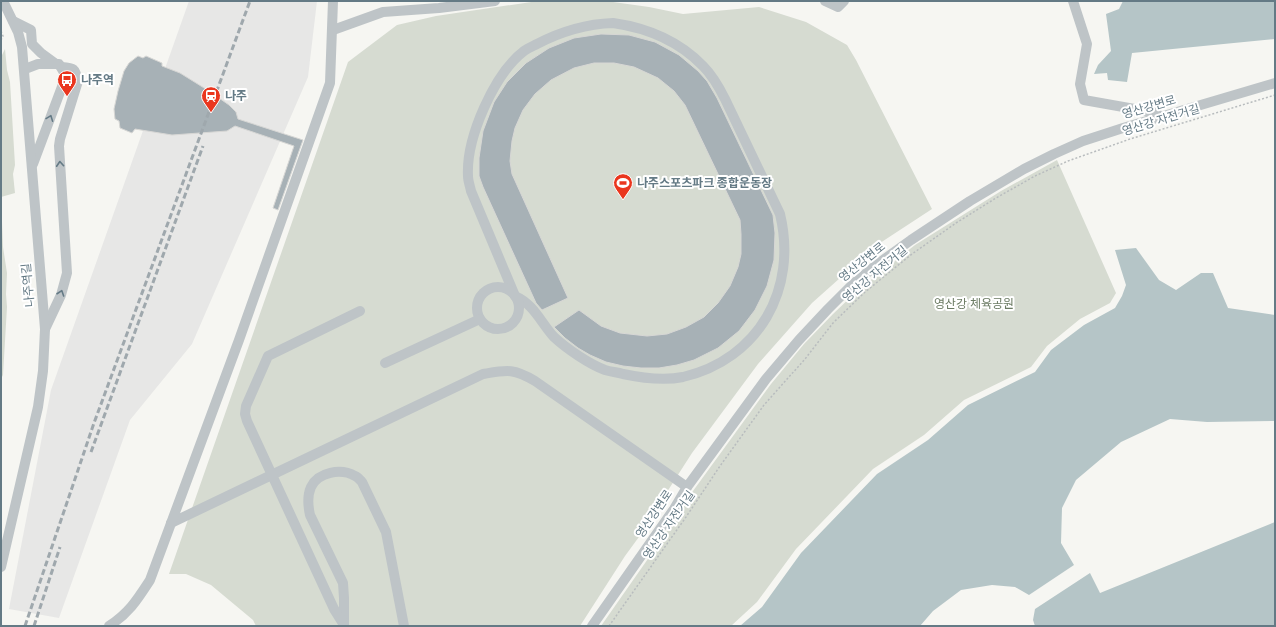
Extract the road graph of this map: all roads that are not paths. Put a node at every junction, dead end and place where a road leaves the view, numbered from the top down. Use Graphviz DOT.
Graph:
graph roads {
  1 [pos="3,1"];
  2 [pos="333,1"];
  3 [pos="495,1"];
  4 [pos="825,1"];
  5 [pos="844,1"];
  6 [pos="1073,1"];
  7 [pos="13,21"];
  8 [pos="333,30"];
  9 [pos="59,65"];
  10 [pos="25,69"];
  11 [pos="1275,83"];
  12 [pos="1156,114"];
  13 [pos="32,168"];
  14 [pos="515,296"];
  15 [pos="360,311"];
  16 [pos="480,319"];
  17 [pos="45,329"];
  18 [pos="386,363"];
  19 [pos="272,475"];
  20 [pos="687,487"];
  21 [pos="172,523"];
  22 [pos="1,567"];
  23 [pos="344,625"];
  24 [pos="109,626"];
  25 [pos="404,626"];
  26 [pos="592,626"];
  1 -- 7 [label="street, 나주역길"];
  2 -- 8 [label="street"];
  3 -- 8 [label="street"];
  4 -- 5 [label="street"];
  6 -- 12 [label="street"];
  7 -- 9 [label="street"];
  7 -- 10 [label="street, 나주역길"];
  8 -- 21 [label="street"];
  9 -- 10 [label="street"];
  13 -- 9 [label="street, one-way"];
  17 -- 9 [label="street, one-way"];
  10 -- 13 [label="street, 나주역길"];
  11 -- 20 [label="street, 영산강변로"];
  13 -- 17 [label="street, 나주역길"];
  14 -- 14 [label="street"];
  14 -- 16 [label="street"];
  14 -- 16 [label="street"];
  15 -- 19 [label="street"];
  16 -- 18 [label="street"];
  17 -- 22 [label="street, 나주역길"];
  19 -- 20 [label="street"];
  19 -- 21 [label="street"];
  19 -- 23 [label="street"];
  20 -- 26 [label="street, 영산강변로"];
  21 -- 24 [label="street"];
  23 -- 25 [label="street"];
}
